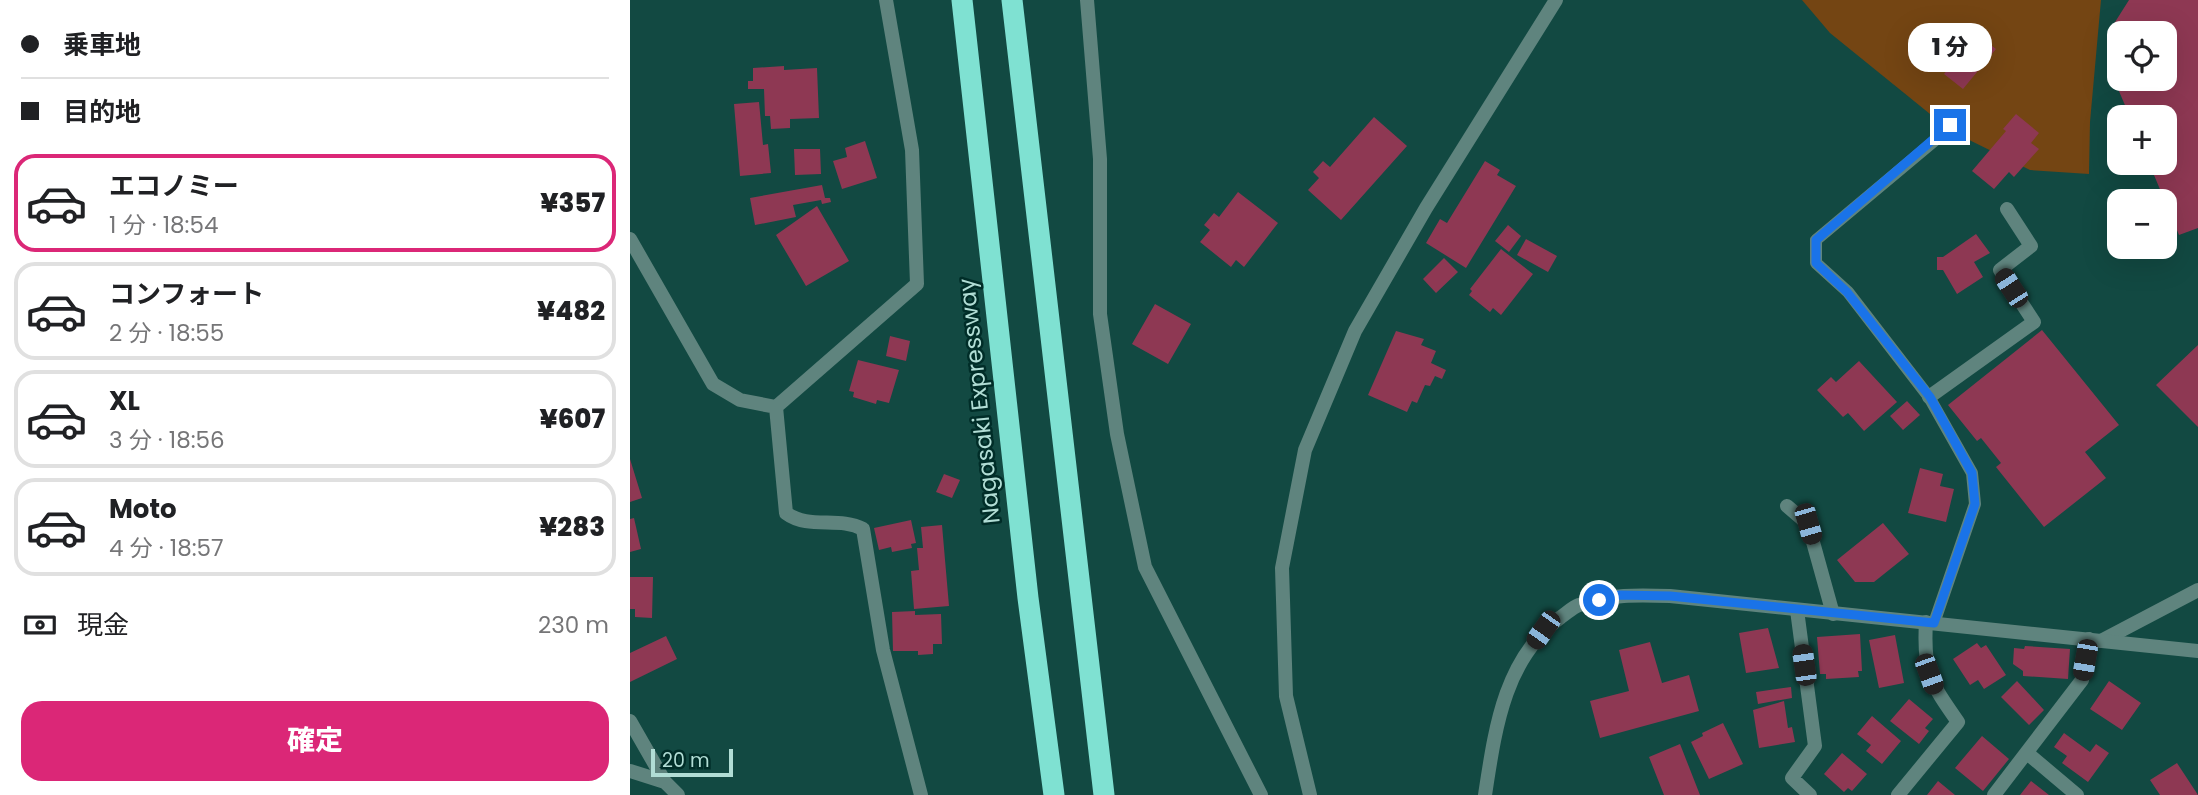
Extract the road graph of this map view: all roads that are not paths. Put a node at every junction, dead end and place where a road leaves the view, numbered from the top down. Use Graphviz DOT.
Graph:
graph roads {
  1 [pos="886,0"];
  2 [pos="962,0"];
  3 [pos="1012,0"];
  4 [pos="1087,0"];
  5 [pos="1556,0"];
  6 [pos="1961,113"];
  7 [pos="2007,209"];
  8 [pos="630,239"];
  9 [pos="1930,397"];
  10 [pos="776,407"];
  11 [pos="1787,506"];
  12 [pos="2198,590"];
  13 [pos="1797,610"];
  14 [pos="1833,614"];
  15 [pos="1930,623"];
  16 [pos="2095,640"];
  17 [pos="2198,651"];
  18 [pos="630,721"];
  19 [pos="2027,753"];
  20 [pos="630,771"];
  21 [pos="665,782"];
  22 [pos="678,795"];
  23 [pos="921,795"];
  24 [pos="1054,795"];
  25 [pos="1104,795"];
  26 [pos="1261,795"];
  27 [pos="1310,795"];
  28 [pos="1485,795"];
  29 [pos="1810,795"];
  30 [pos="1898,795"];
  31 [pos="1994,795"];
  32 [pos="2077,795"];
  1 -- 10 [label="street"];
  2 -- 24 [label="highway, Nagasaki Expressway"];
  3 -- 25 [label="highway"];
  4 -- 26 [label="street"];
  5 -- 27 [label="street"];
  6 -- 9 [label="lane"];
  7 -- 9 [label="street"];
  8 -- 10 [label="street"];
  9 -- 15 [label="lane"];
  10 -- 23 [label="street"];
  11 -- 14 [label="street"];
  12 -- 16 [label="street"];
  13 -- 14 [label="street"];
  13 -- 28 [label="street"];
  13 -- 29 [label="street"];
  14 -- 15 [label="street"];
  15 -- 16 [label="street"];
  15 -- 30 [label="street"];
  16 -- 17 [label="street"];
  16 -- 19 [label="street"];
  18 -- 21 [label="street"];
  19 -- 31 [label="street"];
  19 -- 32 [label="street"];
  20 -- 21 [label="street"];
  21 -- 22 [label="street"];
}
